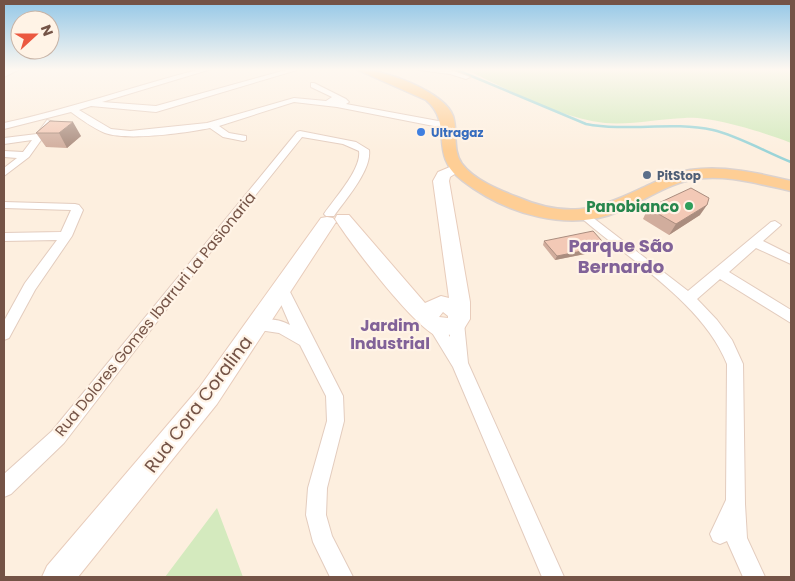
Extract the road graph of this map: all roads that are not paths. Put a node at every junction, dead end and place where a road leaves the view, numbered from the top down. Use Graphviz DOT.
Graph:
graph roads {
  1 [pos="108,97"];
  2 [pos="198,97"];
  3 [pos="331,97"];
  4 [pos="426,97"];
  5 [pos="338,102"];
  6 [pos="90,103"];
  7 [pos="72,109"];
  8 [pos="55,115"];
  9 [pos="11,116"];
  10 [pos="35,121"];
  11 [pos="444,125"];
  12 [pos="4,126"];
  13 [pos="212,126"];
  14 [pos="40,136"];
  15 [pos="243,138"];
  16 [pos="4,141"];
  17 [pos="4,154"];
  18 [pos="26,154"];
  19 [pos="364,163"];
  20 [pos="453,170"];
  21 [pos="4,173"];
  22 [pos="791,186"];
  23 [pos="791,193"];
  24 [pos="4,204"];
  25 [pos="333,218"];
  26 [pos="587,218"];
  27 [pos="775,225"];
  28 [pos="66,236"];
  29 [pos="4,237"];
  30 [pos="754,242"];
  31 [pos="791,260"];
  32 [pos="719,272"];
  33 [pos="281,288"];
  34 [pos="687,300"];
  35 [pos="444,316"];
  36 [pos="791,317"];
  37 [pos="8,318"];
  38 [pos="257,325"];
  39 [pos="4,334"];
  40 [pos="306,342"];
  41 [pos="460,364"];
  42 [pos="4,487"];
  43 [pos="735,504"];
  44 [pos="720,534"];
  45 [pos="58,577"];
  46 [pos="342,577"];
  47 [pos="553,577"];
  48 [pos="754,577"];
  1 -- 6 [label="street"];
  2 -- 6 [label="street"];
  3 -- 5 [label="street"];
  4 -- 11 [label="main road"];
  5 -- 11 [label="street"];
  5 -- 13 [label="street"];
  6 -- 7 [label="street"];
  7 -- 8 [label="street"];
  7 -- 13 [label="street"];
  8 -- 10 [label="street"];
  8 -- 14 [label="street"];
  9 -- 10 [label="street"];
  10 -- 12 [label="street"];
  11 -- 20 [label="main road"];
  13 -- 15 [label="street"];
  14 -- 16 [label="street"];
  14 -- 18 [label="street"];
  17 -- 18 [label="street"];
  18 -- 21 [label="street"];
  19 -- 25 [label="street, Rua Cora Coralina"];
  19 -- 42 [label="street, Rua Dolores Gomes Ibarruri La Pasionaria"];
  20 -- 26 [label="main road"];
  20 -- 35 [label="street"];
  22 -- 26 [label="main road"];
  23 -- 26 [label="main road"];
  24 -- 28 [label="street"];
  25 -- 33 [label="street, Rua Cora Coralina"];
  25 -- 35 [label="street"];
  26 -- 34 [label="street"];
  27 -- 30 [label="street"];
  28 -- 29 [label="street"];
  28 -- 37 [label="street"];
  30 -- 31 [label="street"];
  30 -- 32 [label="street"];
  32 -- 34 [label="street"];
  32 -- 36 [label="street"];
  33 -- 38 [label="street, Rua Cora Coralina"];
  33 -- 40 [label="street"];
  34 -- 43 [label="street"];
  35 -- 41 [label="street"];
  35 -- 41 [label="street"];
  37 -- 39 [label="street"];
  38 -- 40 [label="street"];
  38 -- 45 [label="street, Rua Cora Coralina"];
  40 -- 46 [label="street"];
  41 -- 47 [label="street"];
  43 -- 44 [label="street"];
  43 -- 48 [label="street"];
}
